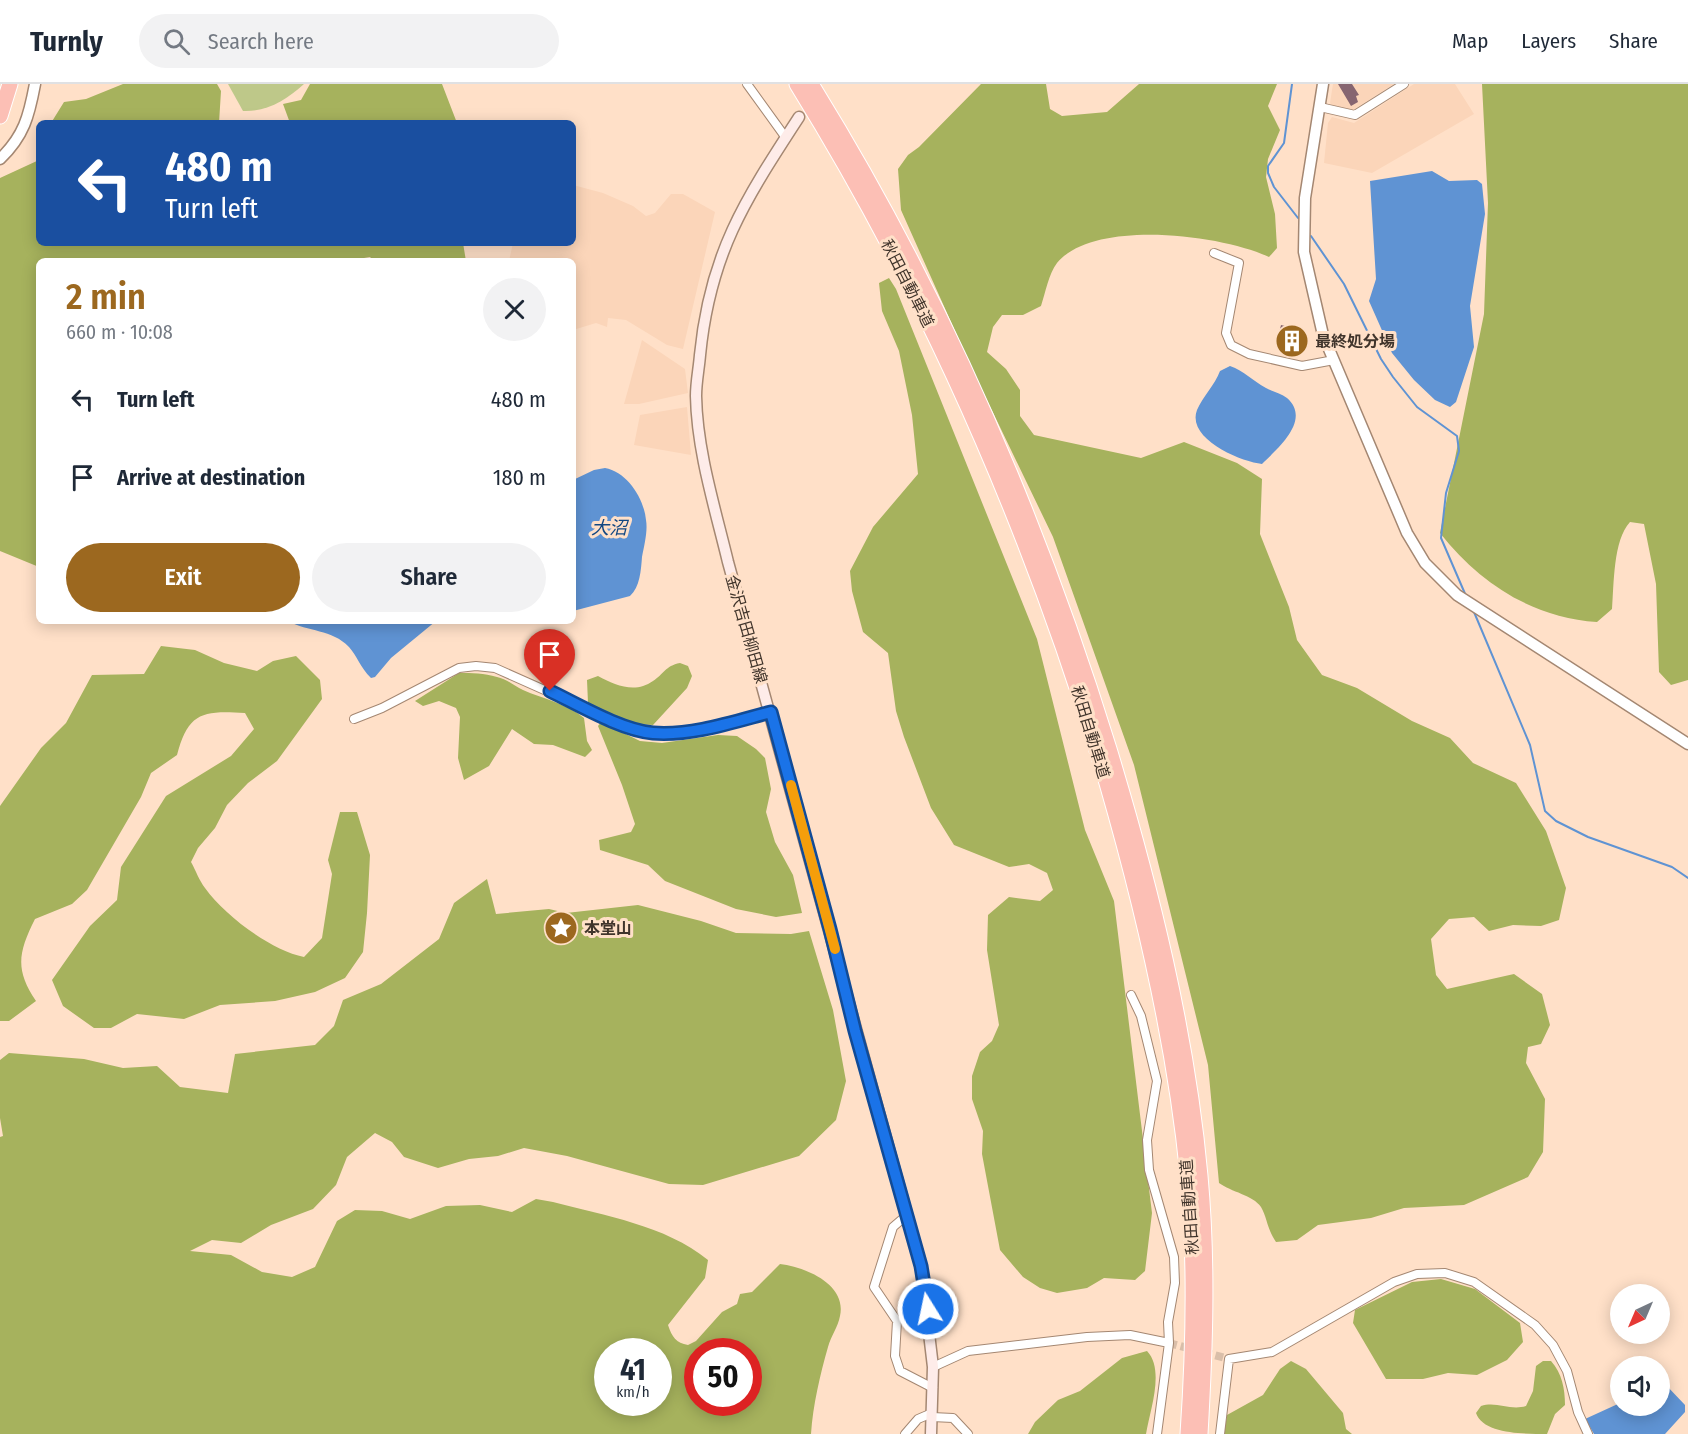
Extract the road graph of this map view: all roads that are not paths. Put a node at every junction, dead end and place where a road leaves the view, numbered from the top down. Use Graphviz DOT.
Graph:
graph roads {
  1 [pos="10,84"];
  2 [pos="35,84"];
  3 [pos="747,84"];
  4 [pos="797,84"];
  5 [pos="811,84"];
  6 [pos="1323,84"];
  7 [pos="1404,84"];
  8 [pos="1320,107"];
  9 [pos="0,116"];
  10 [pos="799,117"];
  11 [pos="786,138"];
  12 [pos="0,159"];
  13 [pos="1214,253"];
  14 [pos="1334,360"];
  15 [pos="771,712"];
  16 [pos="354,719"];
  17 [pos="1688,744"];
  18 [pos="1131,995"];
  19 [pos="907,1215"];
  20 [pos="1169,1343"];
  21 [pos="933,1367"];
  22 [pos="933,1389"];
  23 [pos="932,1415"];
  24 [pos="905,1434"];
  25 [pos="931,1434"];
  26 [pos="968,1434"];
  27 [pos="1157,1434"];
  28 [pos="1188,1434"];
  29 [pos="1200,1434"];
  30 [pos="1220,1434"];
  31 [pos="1588,1434"];
  1 -- 9 [label="highway"];
  2 -- 12 [label="street"];
  3 -- 11 [label="street"];
  4 -- 28 [label="highway, 秋田自動車道"];
  5 -- 29 [label="highway, 秋田自動車道"];
  6 -- 8 [label="street"];
  7 -- 8 [label="street"];
  8 -- 14 [label="street"];
  10 -- 11 [label="main road, 金沢吉田柳田線"];
  11 -- 15 [label="main road, 金沢吉田柳田線"];
  13 -- 14 [label="street"];
  14 -- 17 [label="street"];
  15 -- 16 [label="street"];
  15 -- 19 [label="main road, 金沢吉田柳田線"];
  18 -- 20 [label="street"];
  19 -- 21 [label="main road, 金沢吉田柳田線"];
  19 -- 22 [label="street"];
  20 -- 21 [label="street"];
  20 -- 27 [label="street"];
  21 -- 22 [label="main road, 金沢吉田柳田線"];
  22 -- 23 [label="main road, 金沢吉田柳田線"];
  23 -- 24 [label="street"];
  23 -- 25 [label="main road, 金沢吉田柳田線"];
  23 -- 26 [label="street"];
  30 -- 31 [label="street"];
}
